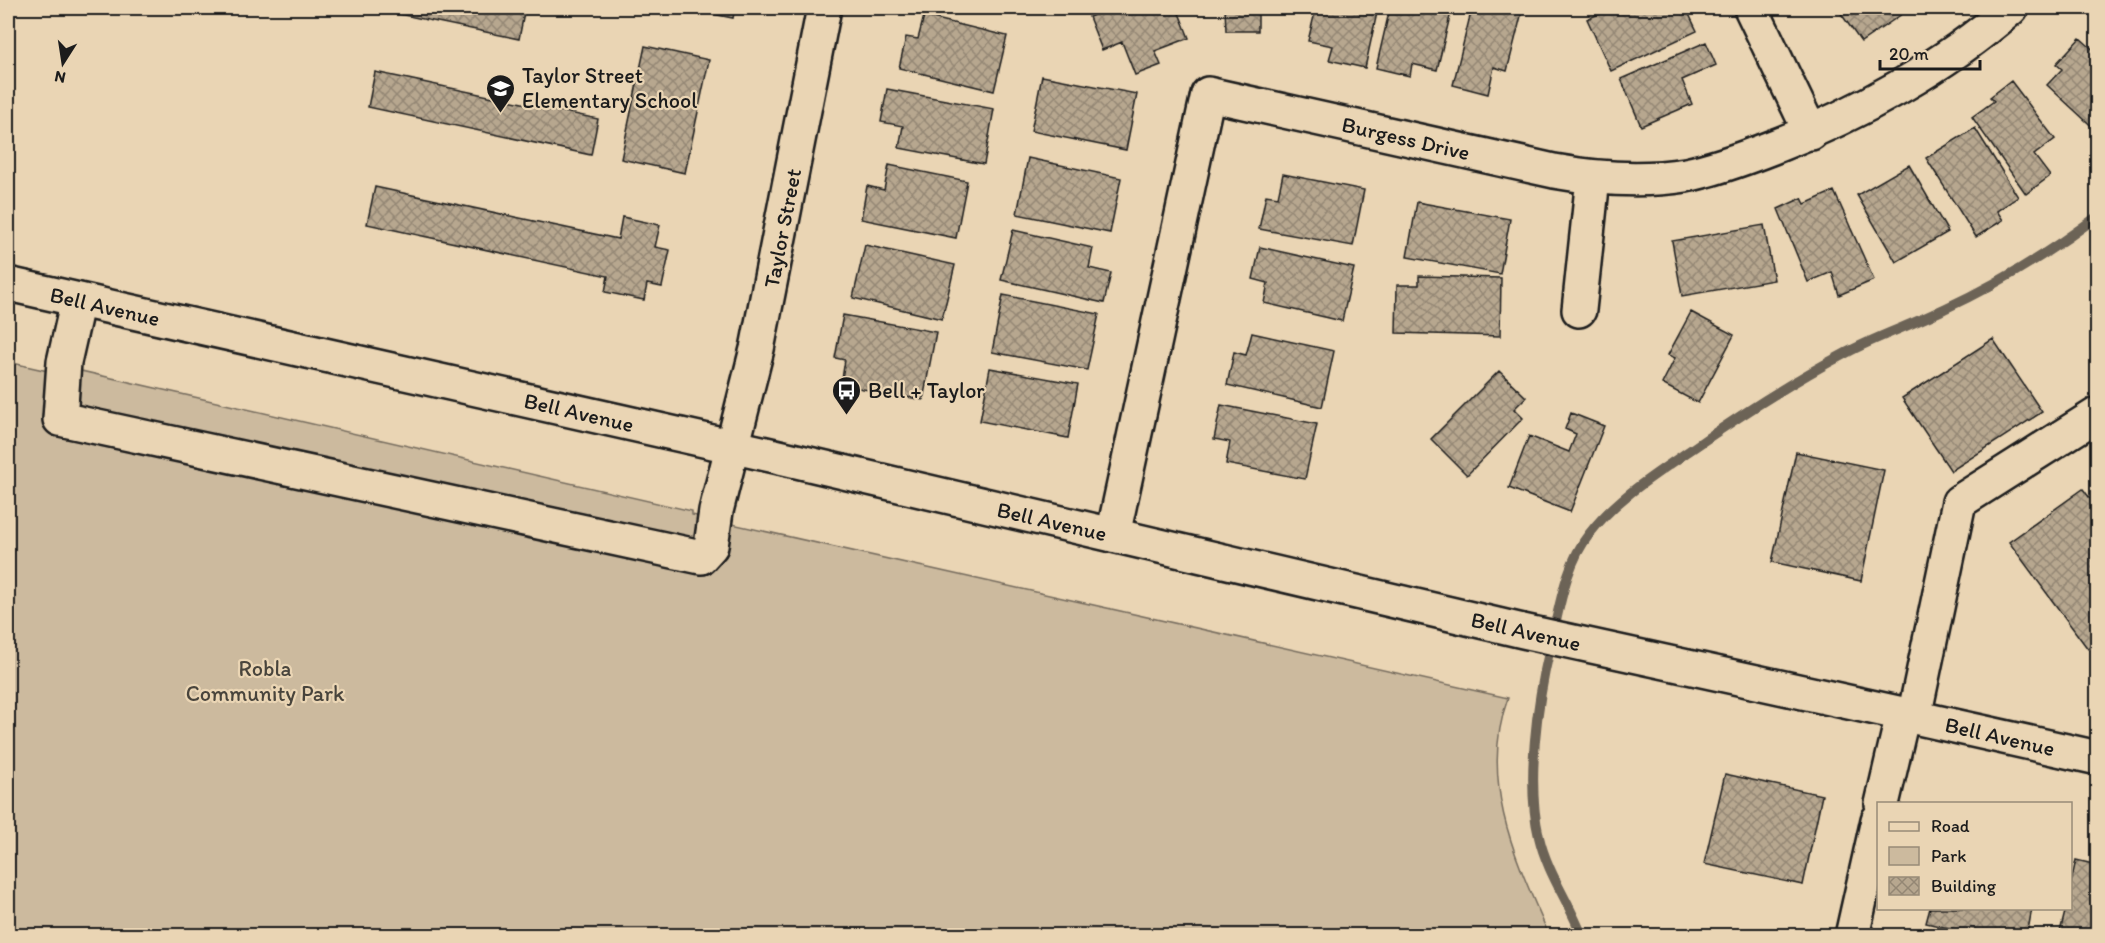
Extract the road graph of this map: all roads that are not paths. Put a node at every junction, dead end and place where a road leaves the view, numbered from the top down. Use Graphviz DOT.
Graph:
graph roads {
  1 [pos="824,8"];
  2 [pos="1751,8"];
  3 [pos="2011,8"];
  4 [pos="1811,133"];
  5 [pos="1593,178"];
  6 [pos="8,284"];
  7 [pos="78,300"];
  8 [pos="1579,310"];
  9 [pos="2097,414"];
  10 [pos="733,447"];
  11 [pos="1113,536"];
  12 [pos="1908,715"];
  13 [pos="2097,758"];
  14 [pos="1883,802"];
  15 [pos="1877,824"];
  16 [pos="1852,936"];
  1 -- 10 [label="main road, Taylor Street"];
  2 -- 4 [label="main road"];
  3 -- 4 [label="main road, Burgess Drive"];
  4 -- 5 [label="main road, Burgess Drive"];
  5 -- 8 [label="main road"];
  5 -- 11 [label="main road, Burgess Drive"];
  6 -- 7 [label="main road, Bell Avenue"];
  7 -- 10 [label="main road, Bell Avenue"];
  7 -- 10 [label="main road, Taylor Street"];
  9 -- 12 [label="main road"];
  10 -- 11 [label="main road, Bell Avenue"];
  11 -- 12 [label="main road, Bell Avenue"];
  12 -- 13 [label="main road, Bell Avenue"];
  12 -- 14 [label="main road"];
  15 -- 16 [label="main road"];
}
